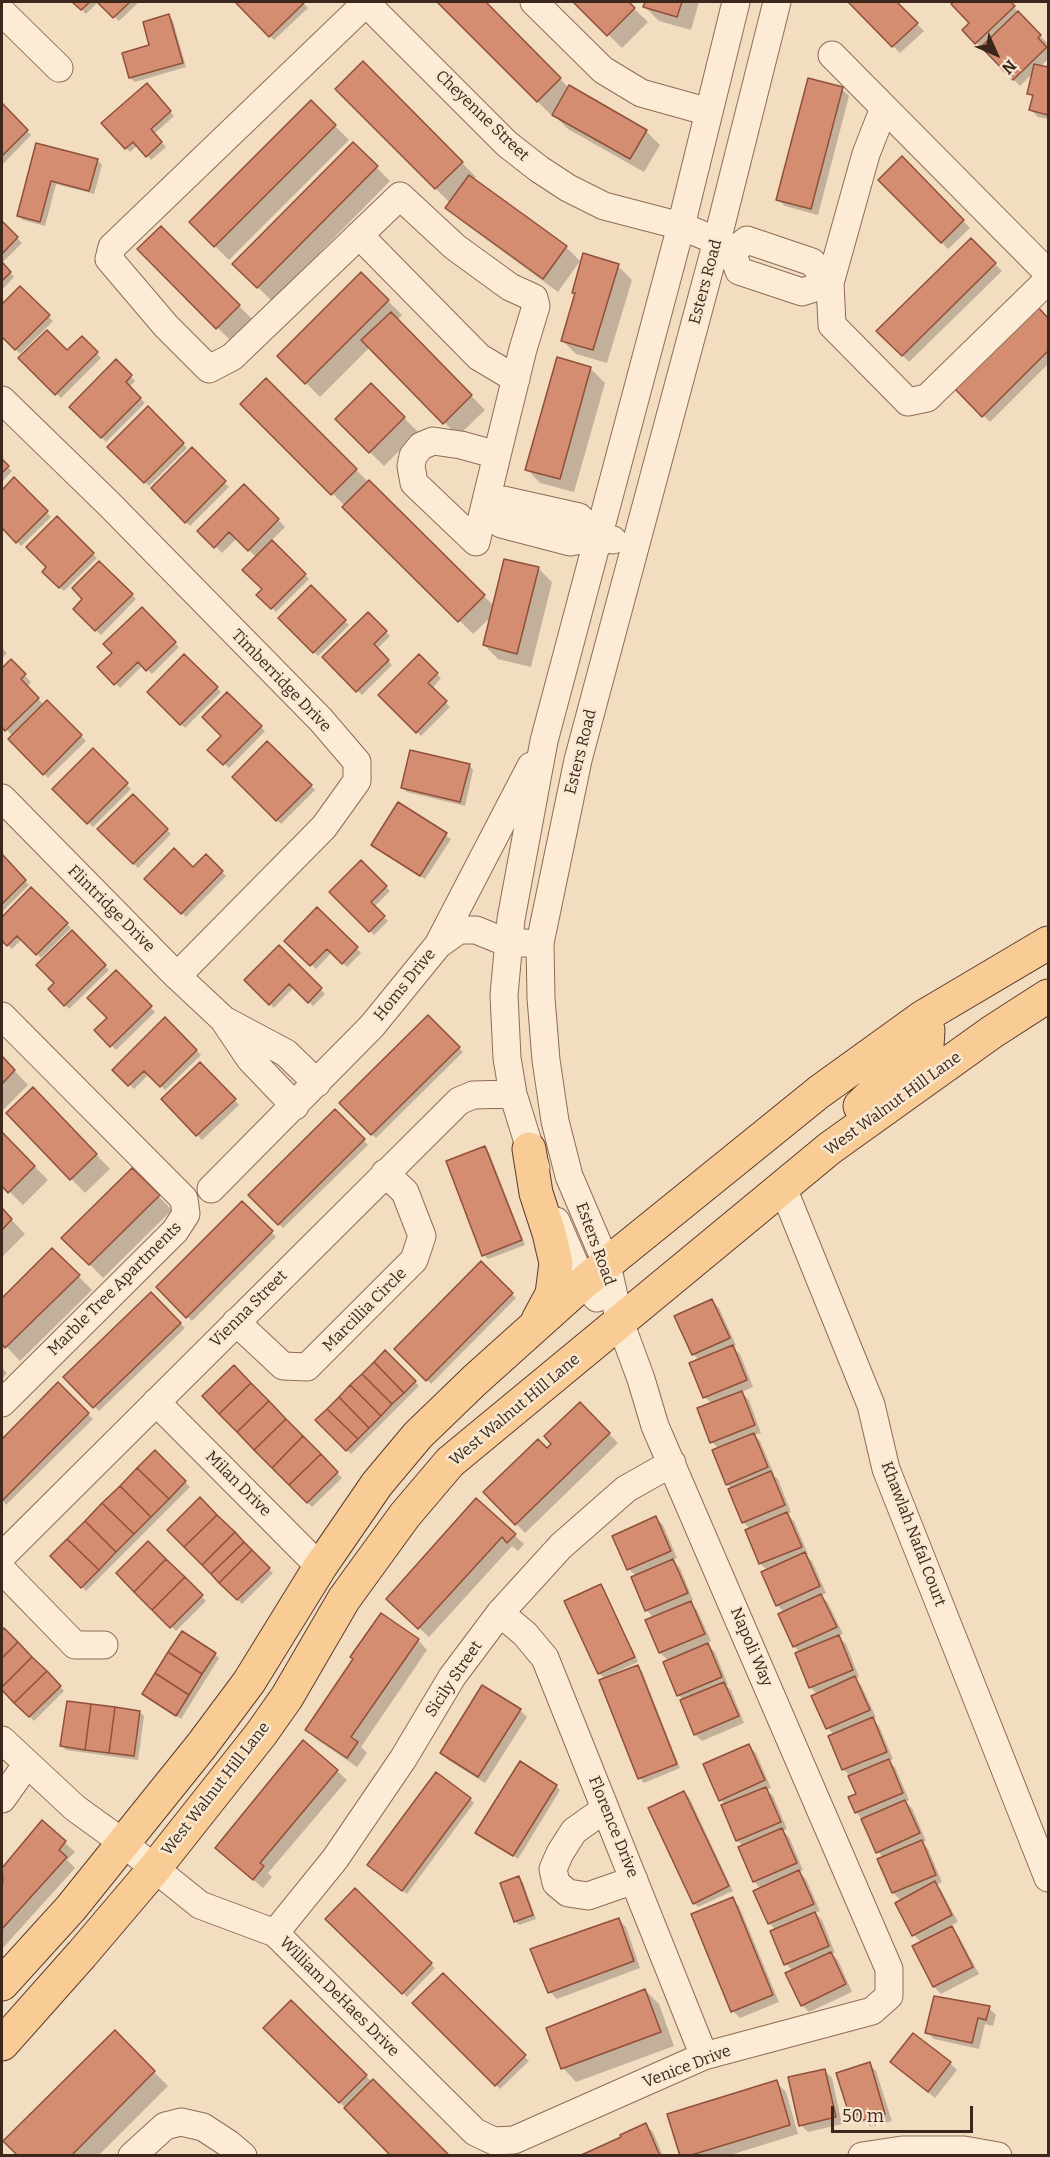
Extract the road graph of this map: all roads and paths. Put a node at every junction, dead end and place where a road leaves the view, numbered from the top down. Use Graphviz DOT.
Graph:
graph roads {
  1 [pos="366,2"];
  2 [pos="534,2"];
  3 [pos="736,2"];
  4 [pos="777,2"];
  5 [pos="2,12"];
  6 [pos="832,55"];
  7 [pos="59,68"];
  8 [pos="884,108"];
  9 [pos="709,112"];
  10 [pos="681,226"];
  11 [pos="359,235"];
  12 [pos="724,246"];
  13 [pos="1048,273"];
  14 [pos="1048,280"];
  15 [pos="830,284"];
  16 [pos="516,379"];
  17 [pos="2,399"];
  18 [pos="497,455"];
  19 [pos="485,505"];
  20 [pos="598,537"];
  21 [pos="634,546"];
  22 [pos="543,741"];
  23 [pos="2,798"];
  24 [pos="508,943"];
  25 [pos="540,943"];
  26 [pos="1048,943"];
  27 [pos="438,945"];
  28 [pos="177,976"];
  29 [pos="1048,996"];
  30 [pos="2,1016"];
  31 [pos="923,1017"];
  32 [pos="223,1019"];
  33 [pos="317,1083"];
  34 [pos="513,1094"];
  35 [pos="295,1106"];
  36 [pos="830,1148"];
  37 [pos="529,1149"];
  38 [pos="385,1173"];
  39 [pos="783,1188"];
  40 [pos="211,1189"];
  41 [pos="595,1274"];
  42 [pos="236,1322"];
  43 [pos="620,1322"];
  44 [pos="533,1328"];
  45 [pos="2,1402"];
  46 [pos="156,1402"];
  47 [pos="672,1463"];
  48 [pos="2,1556"];
  49 [pos="320,1566"];
  50 [pos="2,1570"];
  51 [pos="500,1613"];
  52 [pos="104,1645"];
  53 [pos="2,1740"];
  54 [pos="27,1764"];
  55 [pos="2,1799"];
  56 [pos="605,1809"];
  57 [pos="122,1842"];
  58 [pos="1042,1844"];
  59 [pos="155,1868"];
  60 [pos="1048,1878"];
  61 [pos="634,1880"];
  62 [pos="275,1933"];
  63 [pos="889,1969"];
  64 [pos="2,1984"];
  65 [pos="2,2044"];
  66 [pos="704,2056"];
  67 [pos="494,2142"];
  68 [pos="132,2156"];
  69 [pos="243,2156"];
  70 [pos="862,2156"];
  71 [pos="998,2156"];
  1 -- 10 [label="street, Cheyenne Street"];
  1 -- 11 [label="street"];
  2 -- 9 [label="street"];
  3 -- 9 [label="street, Esters Road"];
  4 -- 12 [label="street, Esters Road"];
  5 -- 7 [label="street"];
  6 -- 8 [label="street"];
  8 -- 13 [label="street"];
  8 -- 15 [label="street"];
  9 -- 10 [label="street, Esters Road"];
  10 -- 12 [label="street, Cheyenne Street"];
  10 -- 20 [label="street, Esters Road"];
  11 -- 16 [label="street"];
  11 -- 16 [label="street"];
  12 -- 15 [label="street"];
  12 -- 21 [label="street, Esters Road"];
  14 -- 15 [label="street"];
  16 -- 18 [label="street"];
  17 -- 28 [label="street, Timberridge Drive"];
  18 -- 19 [label="street"];
  18 -- 19 [label="street"];
  19 -- 20 [label="street"];
  20 -- 21 [label="street"];
  20 -- 22 [label="street, Esters Road"];
  21 -- 25 [label="street, Esters Road"];
  22 -- 24 [label="street, Esters Road"];
  22 -- 27 [label="street, Homs Drive"];
  23 -- 28 [label="street, Flintridge Drive"];
  24 -- 25 [label="street"];
  24 -- 27 [label="street"];
  24 -- 34 [label="street, Esters Road"];
  25 -- 41 [label="street, Esters Road"];
  26 -- 31 [label="main road"];
  27 -- 33 [label="street, Homs Drive"];
  28 -- 32 [label="street, Flintridge Drive"];
  29 -- 36 [label="main road, West Walnut Hill Lane"];
  30 -- 45 [label="street, Marble Tree Apartments"];
  31 -- 36 [label="main road"];
  31 -- 41 [label="main road"];
  32 -- 33 [label="street, Flintridge Drive"];
  32 -- 35 [label="street, Flintridge Drive"];
  33 -- 35 [label="street, Homs Drive"];
  34 -- 37 [label="street, Esters Road"];
  34 -- 38 [label="street, Vienna Street"];
  35 -- 40 [label="street, Homs Drive"];
  36 -- 39 [label="main road, West Walnut Hill Lane"];
  37 -- 41 [label="street, Esters Road"];
  37 -- 44 [label="main road"];
  38 -- 42 [label="street, Vienna Street"];
  38 -- 42 [label="street, Marcillia Circle"];
  39 -- 43 [label="main road, West Walnut Hill Lane"];
  39 -- 58 [label="street, Khawlah Nafal Court"];
  41 -- 43 [label="street, Esters Road"];
  41 -- 44 [label="main road"];
  42 -- 46 [label="street, Vienna Street"];
  43 -- 47 [label="street, Napoli Way"];
  43 -- 59 [label="main road, West Walnut Hill Lane"];
  44 -- 49 [label="main road"];
  46 -- 48 [label="street, Vienna Street"];
  46 -- 49 [label="street, Milan Drive"];
  47 -- 51 [label="street, Sicily Street"];
  47 -- 63 [label="street, Napoli Way"];
  49 -- 57 [label="main road"];
  50 -- 52 [label="street"];
  51 -- 56 [label="street, Florence Drive"];
  51 -- 62 [label="street, Sicily Street"];
  53 -- 54 [label="street, William DeHaes Drive"];
  54 -- 55 [label="street"];
  54 -- 57 [label="street, William DeHaes Drive"];
  56 -- 61 [label="street, Florence Drive"];
  56 -- 61 [label="street"];
  57 -- 59 [label="street, William DeHaes Drive"];
  57 -- 64 [label="main road"];
  58 -- 60 [label="street, Khawlah Nafal Court"];
  59 -- 62 [label="street, William DeHaes Drive"];
  59 -- 65 [label="main road, West Walnut Hill Lane"];
  61 -- 66 [label="street, Florence Drive"];
  62 -- 67 [label="street, William DeHaes Drive"];
  63 -- 66 [label="street, Venice Drive"];
  66 -- 67 [label="street, Venice Drive"];
  68 -- 69 [label="street"];
  70 -- 71 [label="street"];
}
